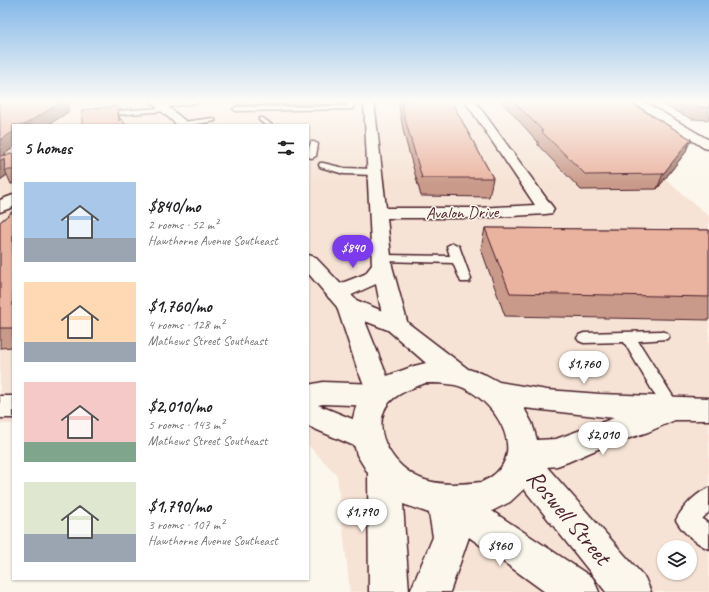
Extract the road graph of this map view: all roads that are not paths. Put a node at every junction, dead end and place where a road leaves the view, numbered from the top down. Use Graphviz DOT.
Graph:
graph roads {
  1 [pos="371,129"];
  2 [pos="489,129"];
  3 [pos="682,129"];
  4 [pos="314,144"];
  5 [pos="709,145"];
  6 [pos="309,154"];
  7 [pos="323,164"];
  8 [pos="374,172"];
  9 [pos="12,201"];
  10 [pos="0,207"];
  11 [pos="378,213"];
  12 [pos="454,246"];
  13 [pos="457,260"];
  14 [pos="309,262"];
  15 [pos="383,262"];
  16 [pos="465,279"];
  17 [pos="342,299"];
  18 [pos="396,325"];
  19 [pos="662,336"];
  20 [pos="628,337"];
  21 [pos="584,338"];
  22 [pos="459,376"];
  23 [pos="493,392"];
  24 [pos="380,393"];
  25 [pos="309,396"];
  26 [pos="0,407"];
  27 [pos="12,407"];
  28 [pos="672,409"];
  29 [pos="709,409"];
  30 [pos="309,414"];
  31 [pos="366,438"];
  32 [pos="522,458"];
  33 [pos="384,472"];
  34 [pos="709,498"];
  35 [pos="447,502"];
  36 [pos="709,538"];
  37 [pos="389,592"];
  38 [pos="430,592"];
  39 [pos="579,592"];
  40 [pos="631,592"];
  1 -- 8 [label="street"];
  2 -- 11 [label="street, Avalon Drive"];
  3 -- 5 [label="street"];
  4 -- 6 [label="lane"];
  7 -- 8 [label="lane"];
  8 -- 11 [label="street"];
  9 -- 10 [label="street"];
  11 -- 15 [label="street"];
  12 -- 13 [label="lane"];
  13 -- 15 [label="lane"];
  13 -- 16 [label="lane"];
  14 -- 17 [label="street"];
  15 -- 17 [label="street"];
  15 -- 18 [label="street"];
  17 -- 18 [label="street"];
  17 -- 24 [label="street"];
  18 -- 22 [label="street"];
  19 -- 20 [label="lane"];
  20 -- 21 [label="lane"];
  20 -- 28 [label="lane"];
  22 -- 23 [label="street"];
  22 -- 24 [label="street"];
  23 -- 28 [label="street"];
  23 -- 32 [label="street"];
  24 -- 25 [label="street"];
  24 -- 31 [label="street"];
  26 -- 27 [label="street"];
  28 -- 29 [label="street"];
  28 -- 32 [label="street"];
  30 -- 31 [label="street"];
  31 -- 33 [label="street"];
  32 -- 35 [label="street"];
  32 -- 40 [label="street, Roswell Street"];
  33 -- 35 [label="street"];
  33 -- 37 [label="street"];
  34 -- 36 [label="lane"];
  35 -- 38 [label="street"];
  35 -- 39 [label="street, Roswell Street"];
}
